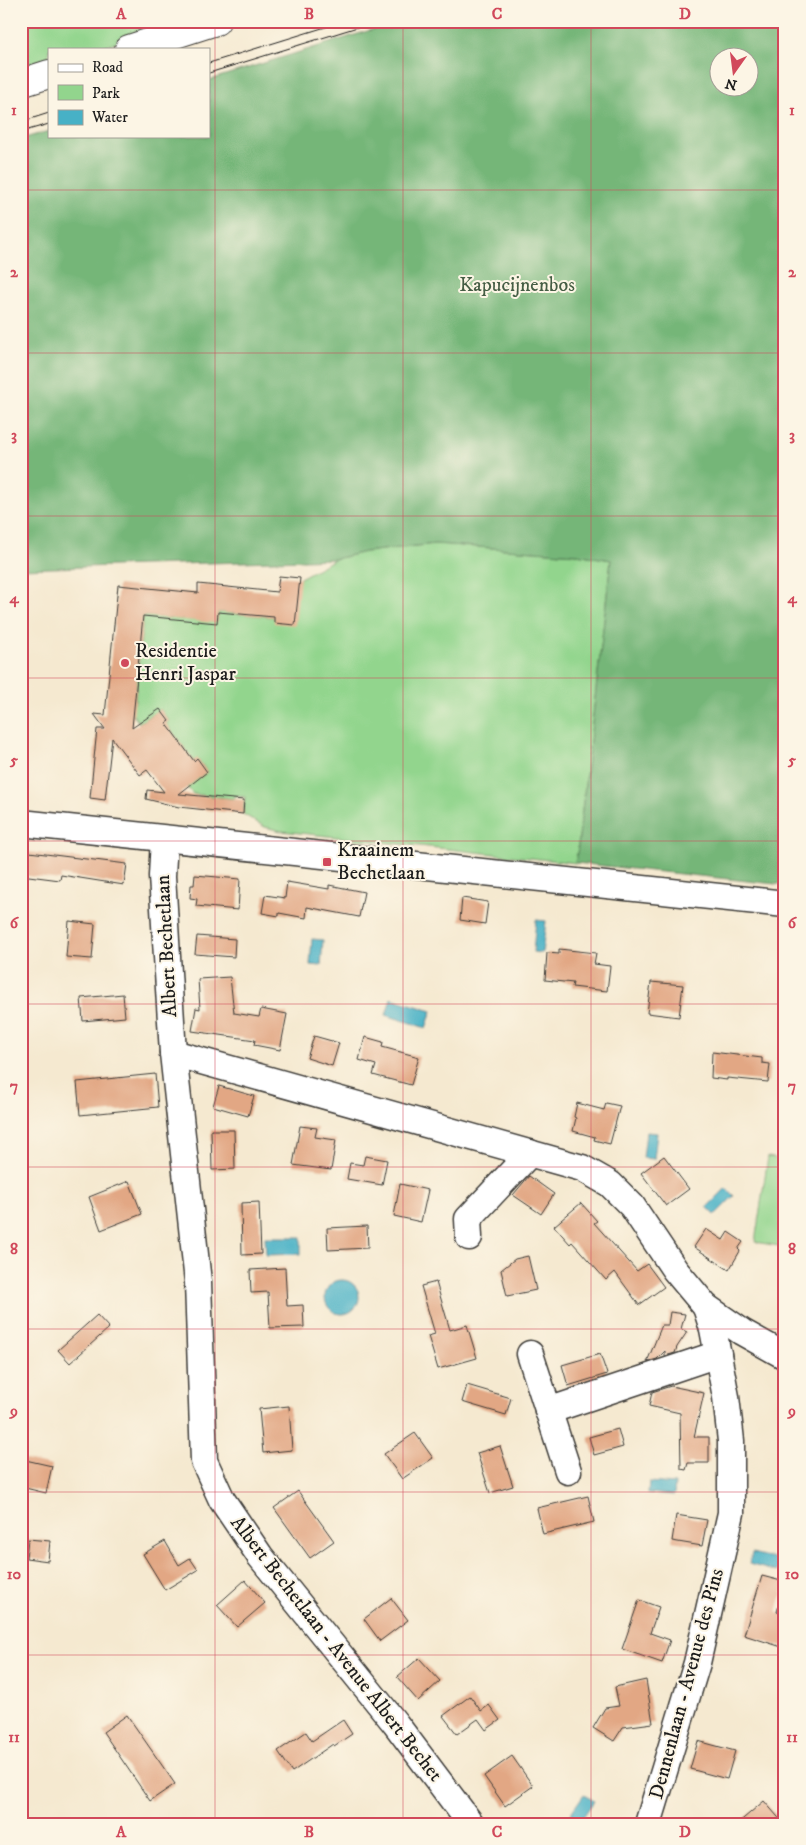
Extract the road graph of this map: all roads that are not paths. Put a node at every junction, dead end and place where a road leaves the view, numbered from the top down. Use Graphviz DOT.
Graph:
graph roads {
  1 [pos="216,21"];
  2 [pos="132,48"];
  3 [pos="48,74"];
  4 [pos="21,83"];
  5 [pos="21,823"];
  6 [pos="164,839"];
  7 [pos="785,904"];
  8 [pos="173,1053"];
  9 [pos="530,1153"];
  10 [pos="469,1236"];
  11 [pos="706,1307"];
  12 [pos="530,1354"];
  13 [pos="718,1354"];
  14 [pos="785,1356"];
  15 [pos="548,1411"];
  16 [pos="568,1471"];
  17 [pos="471,1824"];
  18 [pos="648,1824"];
  1 -- 2 [label="main road"];
  3 -- 4 [label="main road"];
  5 -- 6 [label="street"];
  6 -- 7 [label="street"];
  6 -- 8 [label="street, Albert Bechetlaan"];
  8 -- 9 [label="street"];
  8 -- 17 [label="street, Albert Bechetlaan - Avenue Albert Bechet"];
  9 -- 10 [label="street"];
  9 -- 11 [label="street"];
  11 -- 13 [label="street, Dennenlaan - Avenue des Pins"];
  11 -- 14 [label="street"];
  12 -- 15 [label="street"];
  13 -- 15 [label="street"];
  13 -- 18 [label="street, Dennenlaan - Avenue des Pins"];
  15 -- 16 [label="street"];
}
